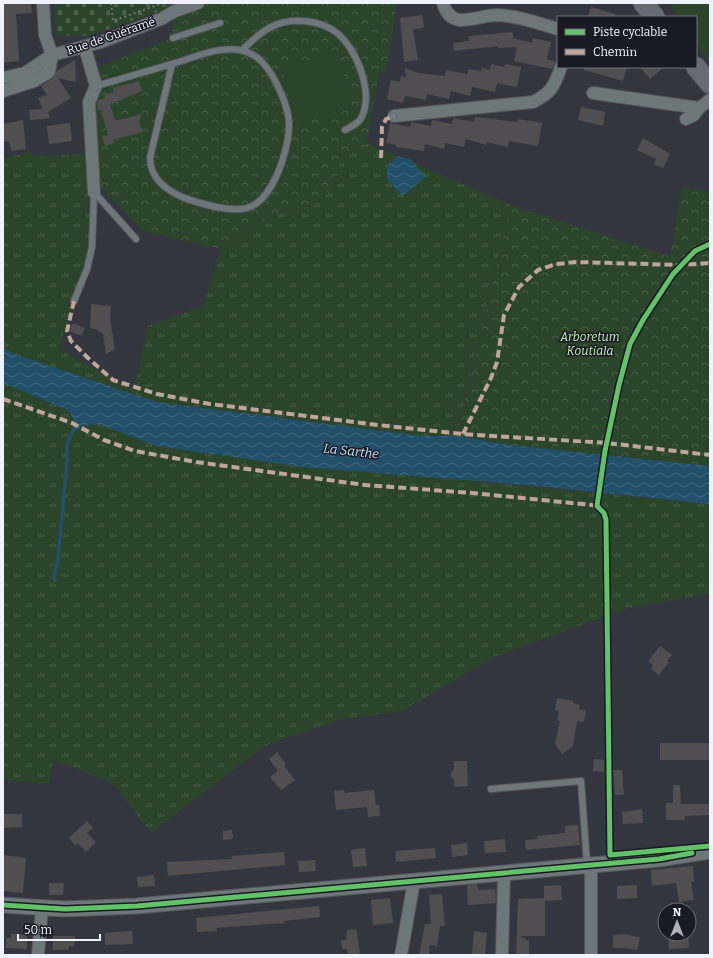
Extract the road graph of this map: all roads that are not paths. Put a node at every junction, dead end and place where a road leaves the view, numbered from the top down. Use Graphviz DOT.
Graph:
graph roads {
  1 [pos="43,3"];
  2 [pos="198,3"];
  3 [pos="443,3"];
  4 [pos="643,3"];
  5 [pos="654,16"];
  6 [pos="220,23"];
  7 [pos="557,29"];
  8 [pos="173,38"];
  9 [pos="85,48"];
  10 [pos="242,50"];
  11 [pos="52,55"];
  12 [pos="172,64"];
  13 [pos="561,68"];
  14 [pos="697,68"];
  15 [pos="3,78"];
  16 [pos="710,84"];
  17 [pos="96,86"];
  18 [pos="3,91"];
  19 [pos="593,93"];
  20 [pos="710,100"];
  21 [pos="699,108"];
  22 [pos="394,116"];
  23 [pos="686,120"];
  24 [pos="345,130"];
  25 [pos="94,192"];
  26 [pos="136,239"];
  27 [pos="74,301"];
  28 [pos="491,789"];
  29 [pos="710,851"];
  30 [pos="589,864"];
  31 [pos="504,873"];
  32 [pos="414,881"];
  33 [pos="3,905"];
  34 [pos="42,908"];
  35 [pos="38,955"];
  36 [pos="401,955"];
  37 [pos="502,955"];
  38 [pos="591,955"];
  1 -- 11 [label="street"];
  2 -- 9 [label="street, Rue de Guéramé"];
  3 -- 7 [label="street"];
  4 -- 5 [label="main road"];
  6 -- 8 [label="lane"];
  9 -- 11 [label="street, Rue de Guéramé"];
  9 -- 17 [label="street"];
  10 -- 12 [label="lane"];
  10 -- 12 [label="lane"];
  10 -- 24 [label="lane"];
  11 -- 15 [label="street, Rue de Guéramé"];
  11 -- 18 [label="street"];
  12 -- 17 [label="lane"];
  13 -- 22 [label="street"];
  14 -- 16 [label="main road"];
  17 -- 25 [label="street"];
  19 -- 21 [label="street"];
  20 -- 21 [label="street"];
  21 -- 23 [label="street"];
  25 -- 26 [label="lane"];
  25 -- 27 [label="lane"];
  28 -- 30 [label="lane"];
  29 -- 30 [label="street"];
  30 -- 31 [label="street"];
  30 -- 38 [label="street"];
  31 -- 32 [label="street"];
  31 -- 37 [label="street"];
  32 -- 34 [label="street"];
  32 -- 36 [label="street"];
  33 -- 34 [label="street"];
  34 -- 35 [label="street"];
}
